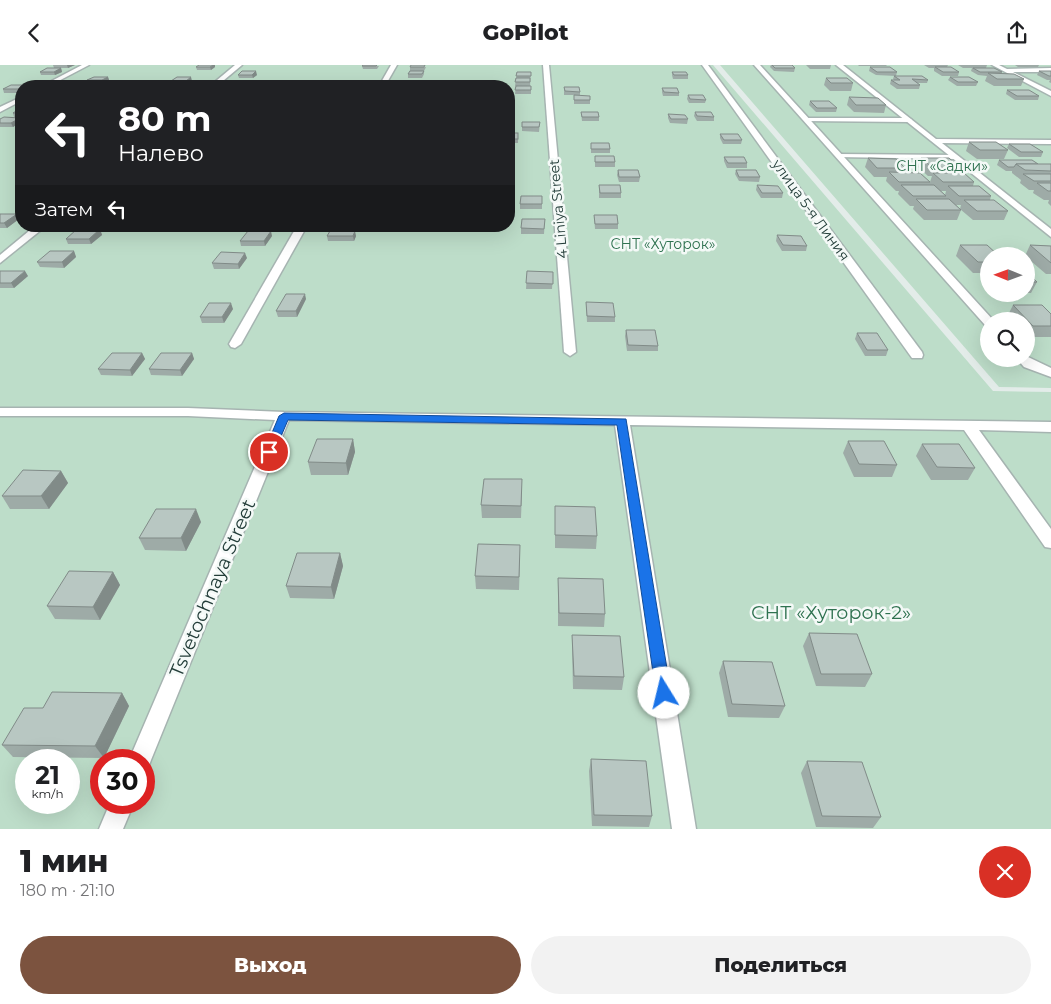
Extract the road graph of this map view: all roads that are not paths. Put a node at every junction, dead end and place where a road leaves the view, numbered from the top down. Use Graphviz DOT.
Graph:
graph roads {
  1 [pos="86,65"];
  2 [pos="239,65"];
  3 [pos="394,65"];
  4 [pos="546,65"];
  5 [pos="705,65"];
  6 [pos="757,65"];
  7 [pos="839,65"];
  8 [pos="995,65"];
  9 [pos="1005,70"];
  10 [pos="1051,70"];
  11 [pos="57,80"];
  12 [pos="220,80"];
  13 [pos="385,80"];
  14 [pos="1043,90"];
  15 [pos="1051,90"];
  16 [pos="1051,94"];
  17 [pos="15,102"];
  18 [pos="0,110"];
  19 [pos="807,120"];
  20 [pos="910,120"];
  21 [pos="937,141"];
  22 [pos="1051,142"];
  23 [pos="839,156"];
  24 [pos="956,157"];
  25 [pos="34,232"];
  26 [pos="299,232"];
  27 [pos="1051,234"];
  28 [pos="0,260"];
  29 [pos="980,312"];
  30 [pos="235,344"];
  31 [pos="570,352"];
  32 [pos="917,355"];
  33 [pos="1034,367"];
  34 [pos="1051,373"];
  35 [pos="0,412"];
  36 [pos="284,416"];
  37 [pos="622,421"];
  38 [pos="968,426"];
  39 [pos="1051,427"];
  40 [pos="1051,542"];
  41 [pos="145,749"];
  42 [pos="117,814"];
  43 [pos="111,829"];
  44 [pos="684,829"];
  1 -- 11 [label="street"];
  2 -- 12 [label="street"];
  3 -- 13 [label="street"];
  4 -- 31 [label="street, 4 Liniya Street"];
  5 -- 32 [label="street, улица 5-я Линия"];
  6 -- 19 [label="street"];
  7 -- 20 [label="street"];
  8 -- 9 [label="street"];
  9 -- 10 [label="street"];
  9 -- 14 [label="street"];
  14 -- 15 [label="street"];
  14 -- 16 [label="street"];
  17 -- 18 [label="street"];
  19 -- 20 [label="lane"];
  19 -- 23 [label="street"];
  20 -- 21 [label="street"];
  21 -- 22 [label="street"];
  21 -- 24 [label="street"];
  23 -- 24 [label="lane"];
  23 -- 29 [label="street"];
  24 -- 27 [label="street"];
  25 -- 28 [label="street"];
  26 -- 30 [label="street"];
  33 -- 34 [label="street"];
  35 -- 36 [label="street"];
  36 -- 37 [label="street"];
  36 -- 41 [label="street, Tsvetochnaya Street"];
  37 -- 38 [label="street"];
  37 -- 44 [label="street"];
  38 -- 39 [label="street"];
  38 -- 40 [label="street"];
  42 -- 43 [label="street"];
}
